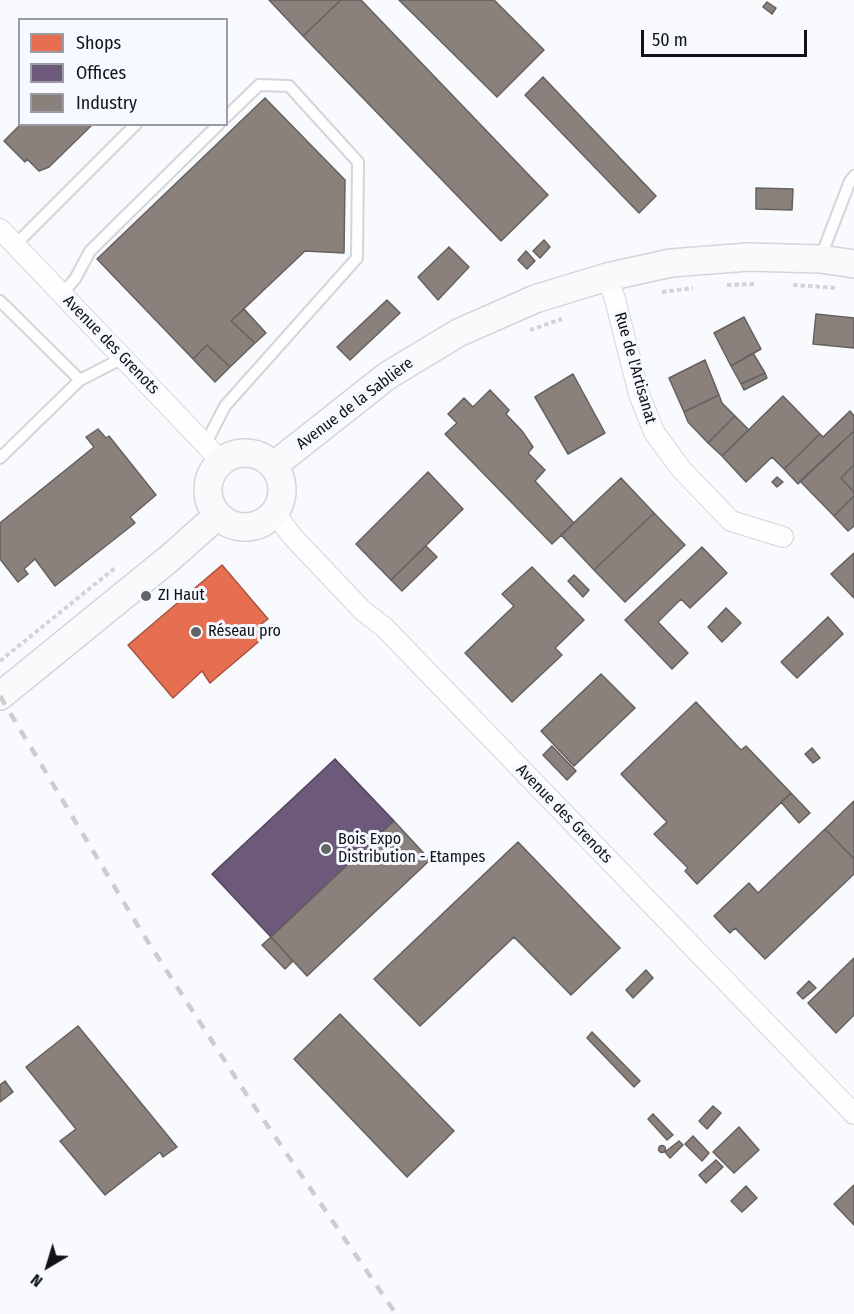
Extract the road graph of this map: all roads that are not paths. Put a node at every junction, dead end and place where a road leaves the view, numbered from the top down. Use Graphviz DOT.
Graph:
graph roads {
  1 [pos="228,115"];
  2 [pos="134,126"];
  3 [pos="217,126"];
  4 [pos="854,176"];
  5 [pos="0,229"];
  6 [pos="15,245"];
  7 [pos="820,259"];
  8 [pos="854,264"];
  9 [pos="607,277"];
  10 [pos="62,294"];
  11 [pos="0,301"];
  12 [pos="123,358"];
  13 [pos="80,380"];
  14 [pos="213,453"];
  15 [pos="0,458"];
  16 [pos="273,466"];
  17 [pos="275,513"];
  18 [pos="217,516"];
  19 [pos="783,537"];
  20 [pos="0,696"];
  21 [pos="854,1114"];
  1 -- 14 [label="lane"];
  2 -- 6 [label="lane"];
  3 -- 10 [label="lane"];
  4 -- 7 [label="lane"];
  5 -- 6 [label="street, Avenue des Grenots"];
  6 -- 10 [label="street, Avenue des Grenots"];
  7 -- 8 [label="main road, Avenue de la Sablière"];
  7 -- 9 [label="main road, Avenue de la Sablière"];
  9 -- 16 [label="main road, Avenue de la Sablière"];
  9 -- 19 [label="street, Rue de l'Artisanat"];
  10 -- 12 [label="street, Avenue des Grenots"];
  11 -- 13 [label="lane"];
  12 -- 13 [label="lane"];
  12 -- 14 [label="street, Avenue des Grenots"];
  13 -- 15 [label="lane"];
  14 -- 16 [label="main road"];
  14 -- 18 [label="main road"];
  16 -- 17 [label="main road"];
  17 -- 18 [label="main road"];
  17 -- 21 [label="street, Avenue des Grenots"];
  18 -- 20 [label="main road"];
}
